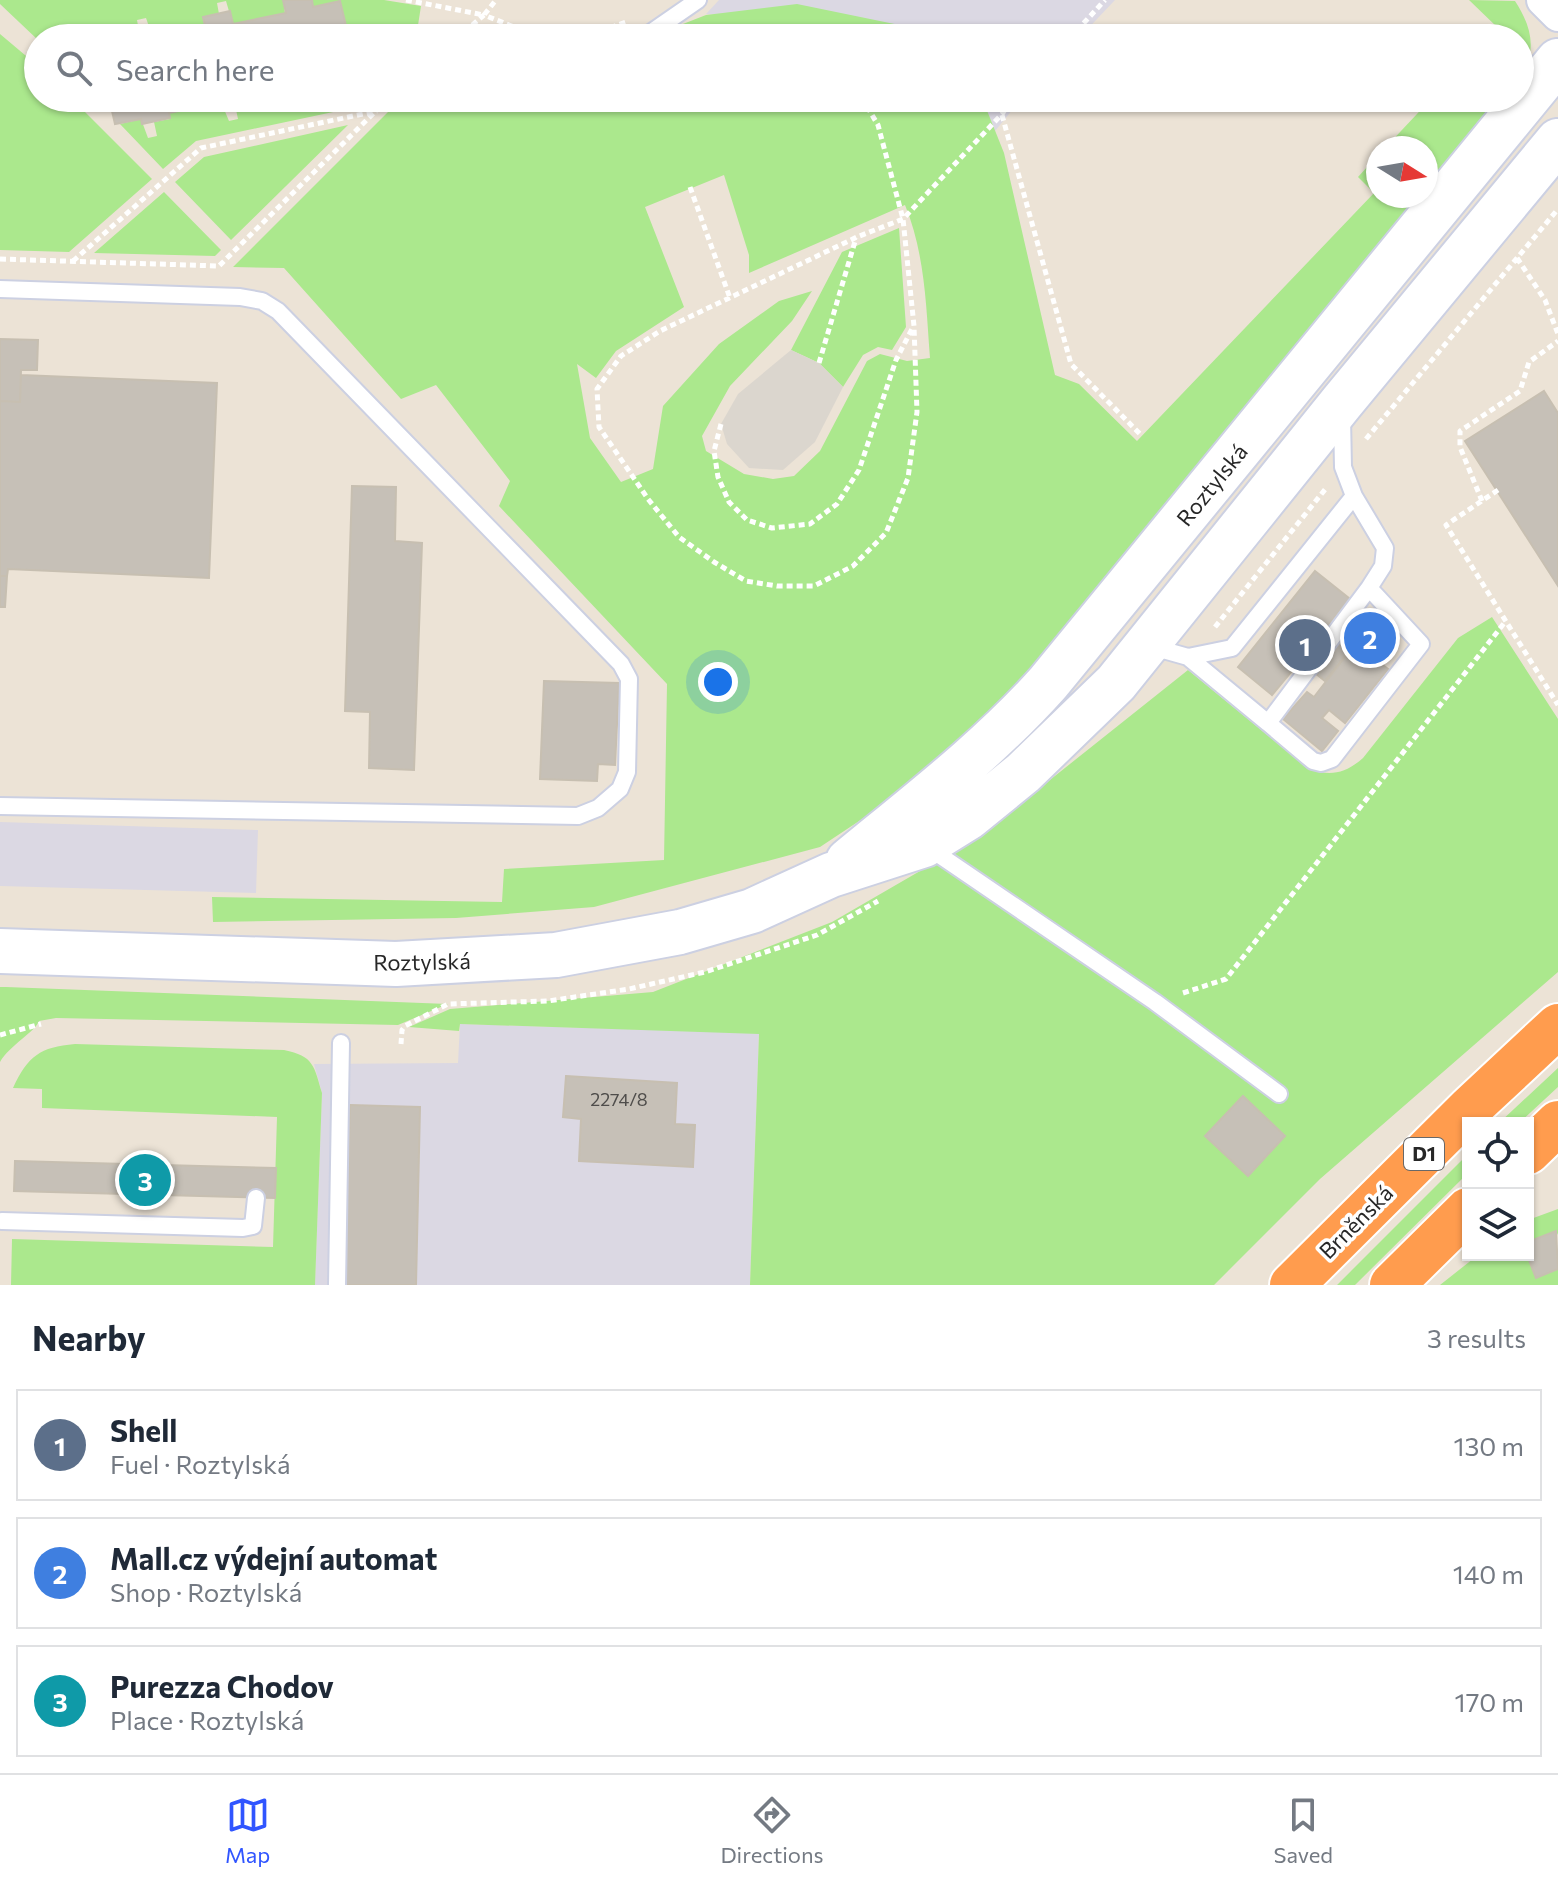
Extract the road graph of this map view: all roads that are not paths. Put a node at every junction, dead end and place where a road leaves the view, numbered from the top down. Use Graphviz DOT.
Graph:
graph roads {
  1 [pos="698,0"];
  2 [pos="1543,0"];
  3 [pos="1558,15"];
  4 [pos="663,24"];
  5 [pos="1558,61"];
  6 [pos="1534,90"];
  7 [pos="1516,112"];
  8 [pos="1558,141"];
  9 [pos="0,289"];
  10 [pos="1342,402"];
  11 [pos="1354,496"];
  12 [pos="1369,588"];
  13 [pos="1147,645"];
  14 [pos="1188,657"];
  15 [pos="1268,723"];
  16 [pos="0,806"];
  17 [pos="924,845"];
  18 [pos="831,875"];
  19 [pos="0,951"];
  20 [pos="1558,1026"];
  21 [pos="341,1043"];
  22 [pos="1279,1094"];
  23 [pos="1558,1123"];
  24 [pos="1534,1146"];
  25 [pos="256,1198"];
  26 [pos="1462,1216"];
  27 [pos="2,1221"];
  28 [pos="337,1285"];
  29 [pos="1292,1285"];
  30 [pos="1392,1285"];
  1 -- 4 [label="lane"];
  2 -- 3 [label="street"];
  5 -- 6 [label="main road, Roztylská"];
  7 -- 18 [label="main road, Roztylská"];
  8 -- 10 [label="main road, Roztylská"];
  9 -- 16 [label="lane"];
  10 -- 11 [label="lane"];
  10 -- 13 [label="main road, Roztylská"];
  11 -- 12 [label="lane"];
  11 -- 14 [label="lane"];
  12 -- 15 [label="lane"];
  12 -- 15 [label="lane"];
  13 -- 14 [label="lane"];
  13 -- 17 [label="main road, Roztylská"];
  14 -- 15 [label="lane"];
  17 -- 18 [label="main road, Roztylská"];
  17 -- 22 [label="lane"];
  18 -- 19 [label="main road, Roztylská"];
  20 -- 29 [label="highway, Brněnská / D1"];
  21 -- 28 [label="lane"];
  23 -- 24 [label="highway"];
  25 -- 27 [label="lane"];
  26 -- 30 [label="highway"];
}
